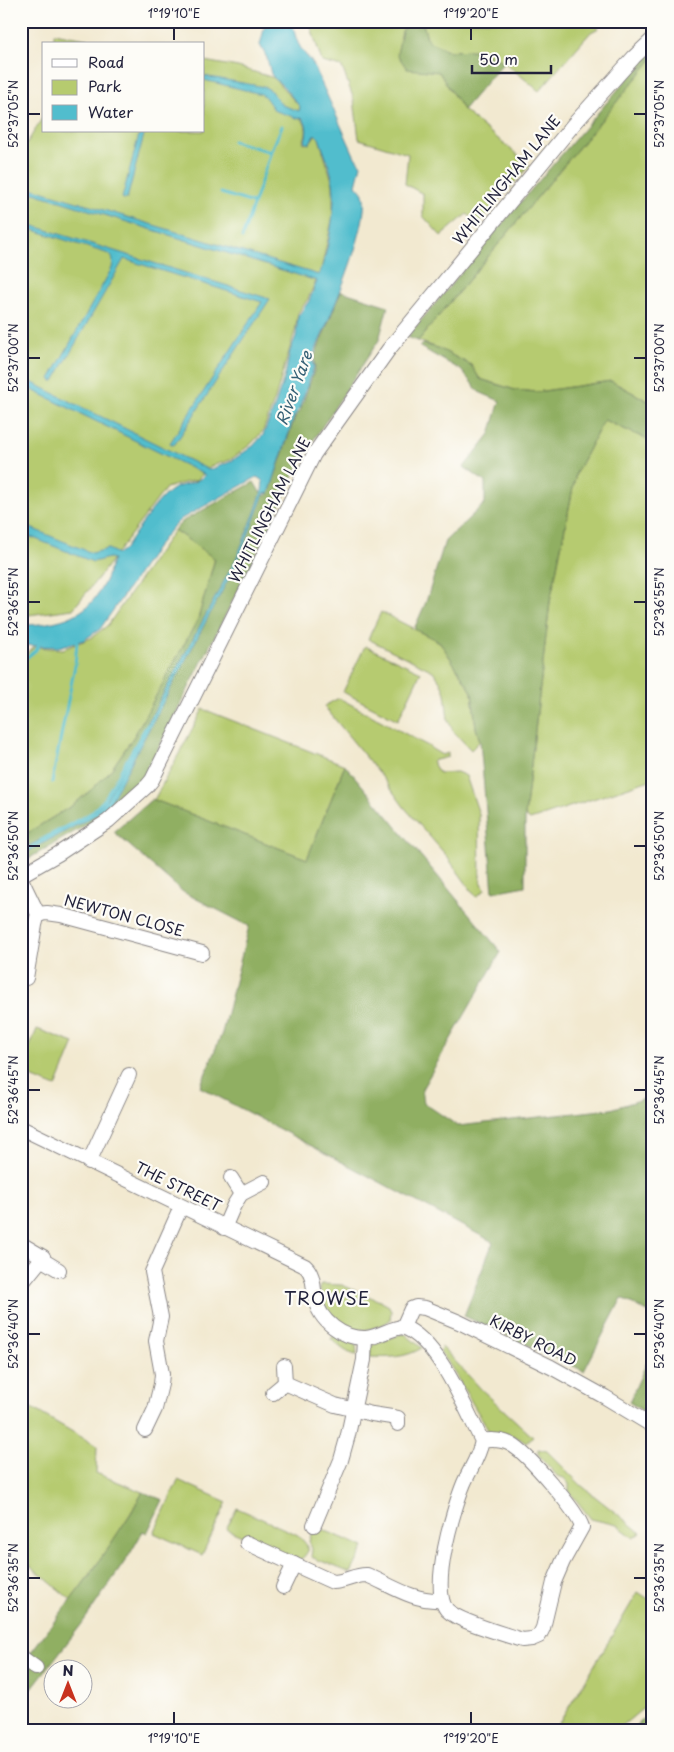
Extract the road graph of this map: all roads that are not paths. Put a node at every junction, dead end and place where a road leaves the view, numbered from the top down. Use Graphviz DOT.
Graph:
graph roads {
  1 [pos="653,39"];
  2 [pos="21,875"];
  3 [pos="21,879"];
  4 [pos="38,914"];
  5 [pos="202,953"];
  6 [pos="28,979"];
  7 [pos="129,1075"];
  8 [pos="21,1128"];
  9 [pos="89,1162"];
  10 [pos="231,1178"];
  11 [pos="264,1182"];
  12 [pos="241,1194"];
  13 [pos="181,1207"];
  14 [pos="224,1228"];
  15 [pos="21,1244"];
  16 [pos="43,1257"];
  17 [pos="59,1270"];
  18 [pos="21,1284"];
  19 [pos="403,1327"];
  20 [pos="365,1338"];
  21 [pos="284,1366"];
  22 [pos="285,1383"];
  23 [pos="273,1393"];
  24 [pos="354,1410"];
  25 [pos="398,1424"];
  26 [pos="653,1426"];
  27 [pos="145,1430"];
  28 [pos="482,1441"];
  29 [pos="314,1525"];
  30 [pos="247,1543"];
  31 [pos="294,1564"];
  32 [pos="283,1587"];
  33 [pos="442,1600"];
  34 [pos="21,1657"];
  35 [pos="36,1668"];
  1 -- 2 [label="street, WHITLINGHAM LANE"];
  3 -- 4 [label="street"];
  4 -- 5 [label="street, NEWTON CLOSE"];
  4 -- 6 [label="street"];
  7 -- 9 [label="street"];
  8 -- 9 [label="street, THE STREET"];
  9 -- 13 [label="street, THE STREET"];
  10 -- 12 [label="street"];
  11 -- 12 [label="street"];
  12 -- 14 [label="street"];
  13 -- 14 [label="street, THE STREET"];
  13 -- 27 [label="street"];
  14 -- 20 [label="street, THE STREET"];
  15 -- 16 [label="street"];
  16 -- 17 [label="street"];
  16 -- 18 [label="street"];
  19 -- 20 [label="street"];
  19 -- 26 [label="street, KIRBY ROAD"];
  19 -- 28 [label="street"];
  20 -- 24 [label="street"];
  21 -- 22 [label="street"];
  22 -- 23 [label="street"];
  22 -- 24 [label="street"];
  24 -- 25 [label="street"];
  24 -- 29 [label="street"];
  28 -- 33 [label="street"];
  28 -- 33 [label="street"];
  30 -- 31 [label="street"];
  31 -- 32 [label="street"];
  31 -- 33 [label="street"];
  34 -- 35 [label="street"];
}
